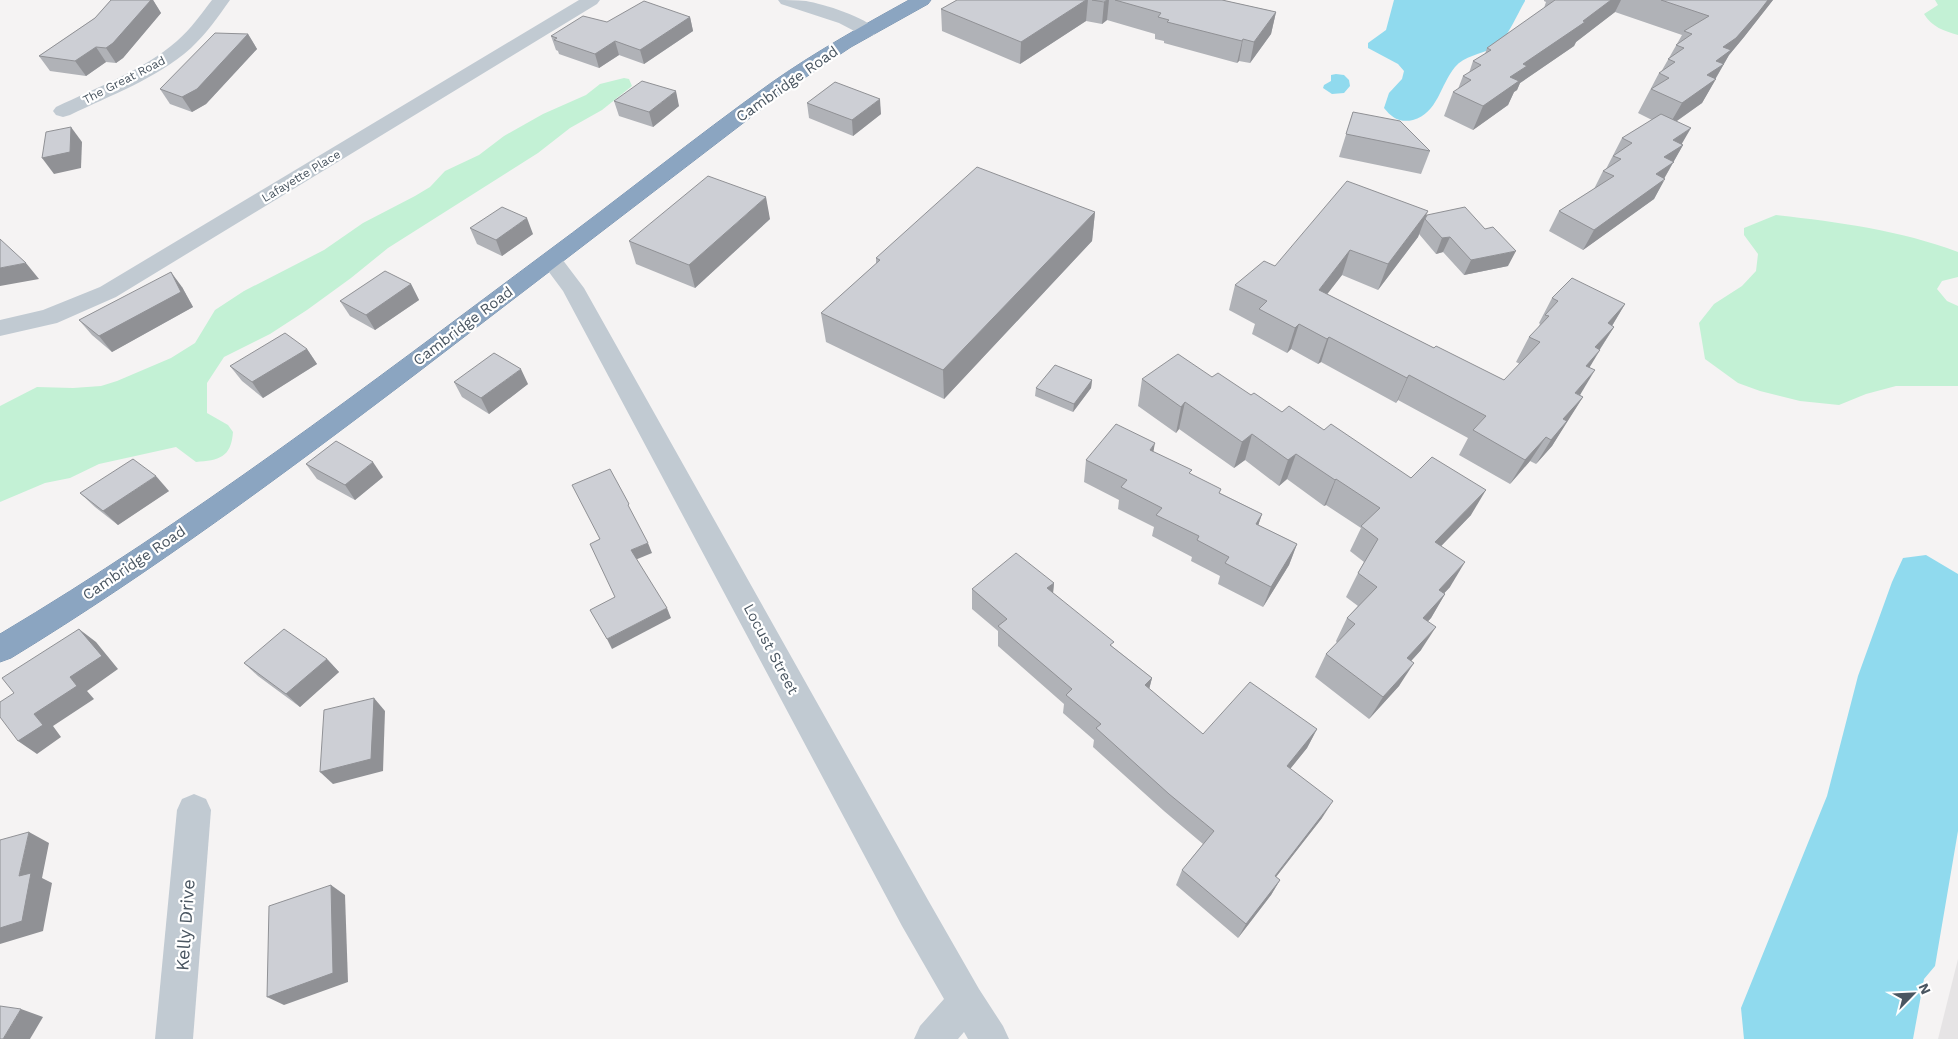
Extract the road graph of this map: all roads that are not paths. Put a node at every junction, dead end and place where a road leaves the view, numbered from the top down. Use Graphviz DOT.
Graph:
graph roads {
  1 [pos="221,0"];
  2 [pos="592,0"];
  3 [pos="787,0"];
  4 [pos="922,0"];
  5 [pos="868,31"];
  6 [pos="63,111"];
  7 [pos="551,260"];
  8 [pos="0,328"];
  9 [pos="0,649"];
  10 [pos="194,810"];
  11 [pos="966,1002"];
  12 [pos="174,1039"];
  13 [pos="933,1039"];
  14 [pos="990,1039"];
  1 -- 6 [label="street, The Great Road"];
  2 -- 8 [label="street, Lafayette Place"];
  3 -- 5 [label="street"];
  4 -- 5 [label="highway, Cambridge Road"];
  5 -- 7 [label="highway, Cambridge Road"];
  7 -- 9 [label="highway, Cambridge Road"];
  7 -- 11 [label="street, Locust Street"];
  10 -- 12 [label="street, Kelly Drive"];
  11 -- 13 [label="street"];
  11 -- 14 [label="street, Locust Street"];
}
